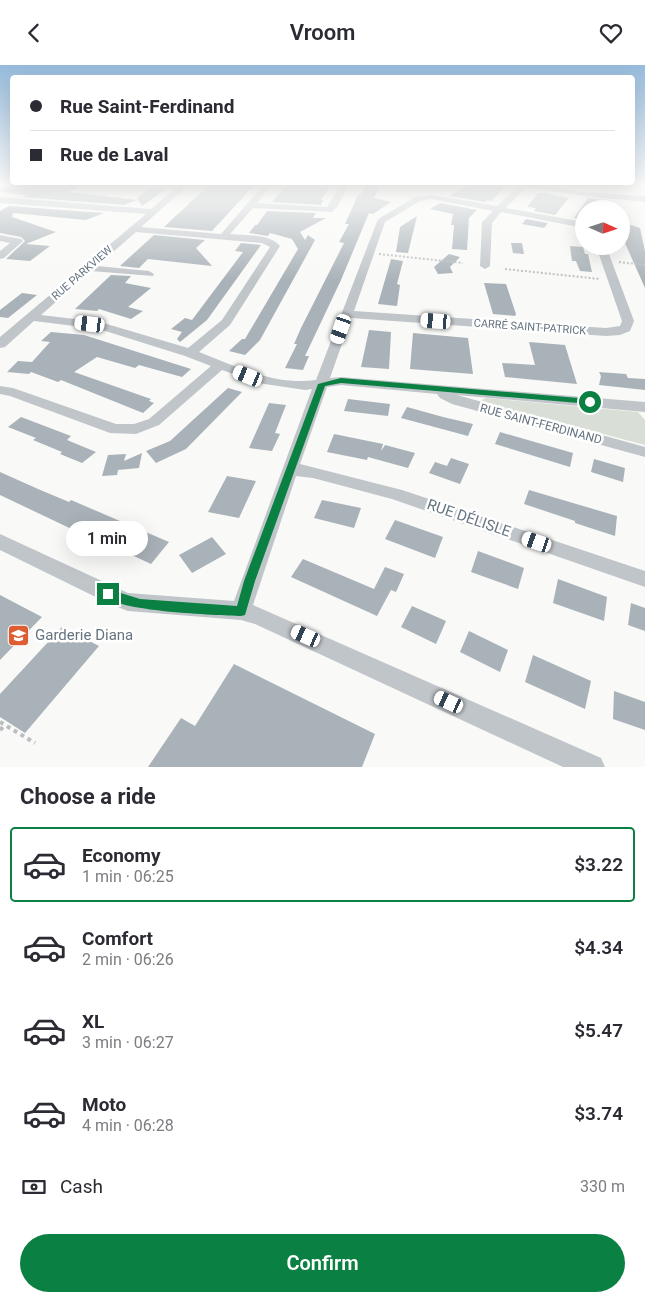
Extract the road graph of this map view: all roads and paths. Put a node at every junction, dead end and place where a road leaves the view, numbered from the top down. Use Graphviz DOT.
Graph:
graph roads {
  1 [pos="148,216"];
  2 [pos="241,216"];
  3 [pos="388,216"];
  4 [pos="492,216"];
  5 [pos="534,216"];
  6 [pos="575,223"];
  7 [pos="132,229"];
  8 [pos="223,237"];
  9 [pos="0,238"];
  10 [pos="375,254"];
  11 [pos="604,255"];
  12 [pos="0,256"];
  13 [pos="613,261"];
  14 [pos="463,263"];
  15 [pos="645,265"];
  16 [pos="485,266"];
  17 [pos="88,268"];
  18 [pos="505,269"];
  19 [pos="149,274"];
  20 [pos="606,279"];
  21 [pos="346,314"];
  22 [pos="31,317"];
  23 [pos="0,344"];
  24 [pos="190,353"];
  25 [pos="220,365"];
  26 [pos="321,384"];
  27 [pos="443,389"];
  28 [pos="0,390"];
  29 [pos="645,407"];
  30 [pos="645,452"];
  31 [pos="290,469"];
  32 [pos="0,541"];
  33 [pos="645,579"];
  34 [pos="241,611"];
  35 [pos="3,722"];
  36 [pos="0,730"];
  37 [pos="35,743"];
  38 [pos="592,767"];
  1 -- 7 [label="street, RUE PARKVIEW"];
  2 -- 8 [label="street"];
  3 -- 21 [label="street"];
  4 -- 16 [label="street"];
  5 -- 6 [label="street"];
  7 -- 8 [label="street"];
  7 -- 17 [label="street, RUE PARKVIEW"];
  8 -- 24 [label="street"];
  9 -- 12 [label="street"];
  10 -- 14 [label="path"];
  11 -- 21 [label="street, CARRÉ SAINT-PATRICK"];
  13 -- 15 [label="path"];
  17 -- 19 [label="street"];
  17 -- 22 [label="street, RUE PARKVIEW"];
  18 -- 20 [label="path"];
  21 -- 26 [label="street"];
  22 -- 23 [label="street, RUE PARKVIEW"];
  22 -- 24 [label="street, RUE SAINT-FERDINAND"];
  24 -- 25 [label="street, RUE SAINT-FERDINAND"];
  25 -- 26 [label="street, RUE SAINT-FERDINAND"];
  25 -- 28 [label="street"];
  26 -- 27 [label="street, RUE SAINT-FERDINAND"];
  26 -- 31 [label="street"];
  27 -- 29 [label="street, RUE SAINT-FERDINAND"];
  27 -- 30 [label="street, RUE SAINT-FERDINAND"];
  31 -- 33 [label="street, RUE DÉLISLE"];
  31 -- 34 [label="street"];
  32 -- 34 [label="street"];
  34 -- 38 [label="street"];
  35 -- 36 [label="path"];
  35 -- 37 [label="path"];
}
